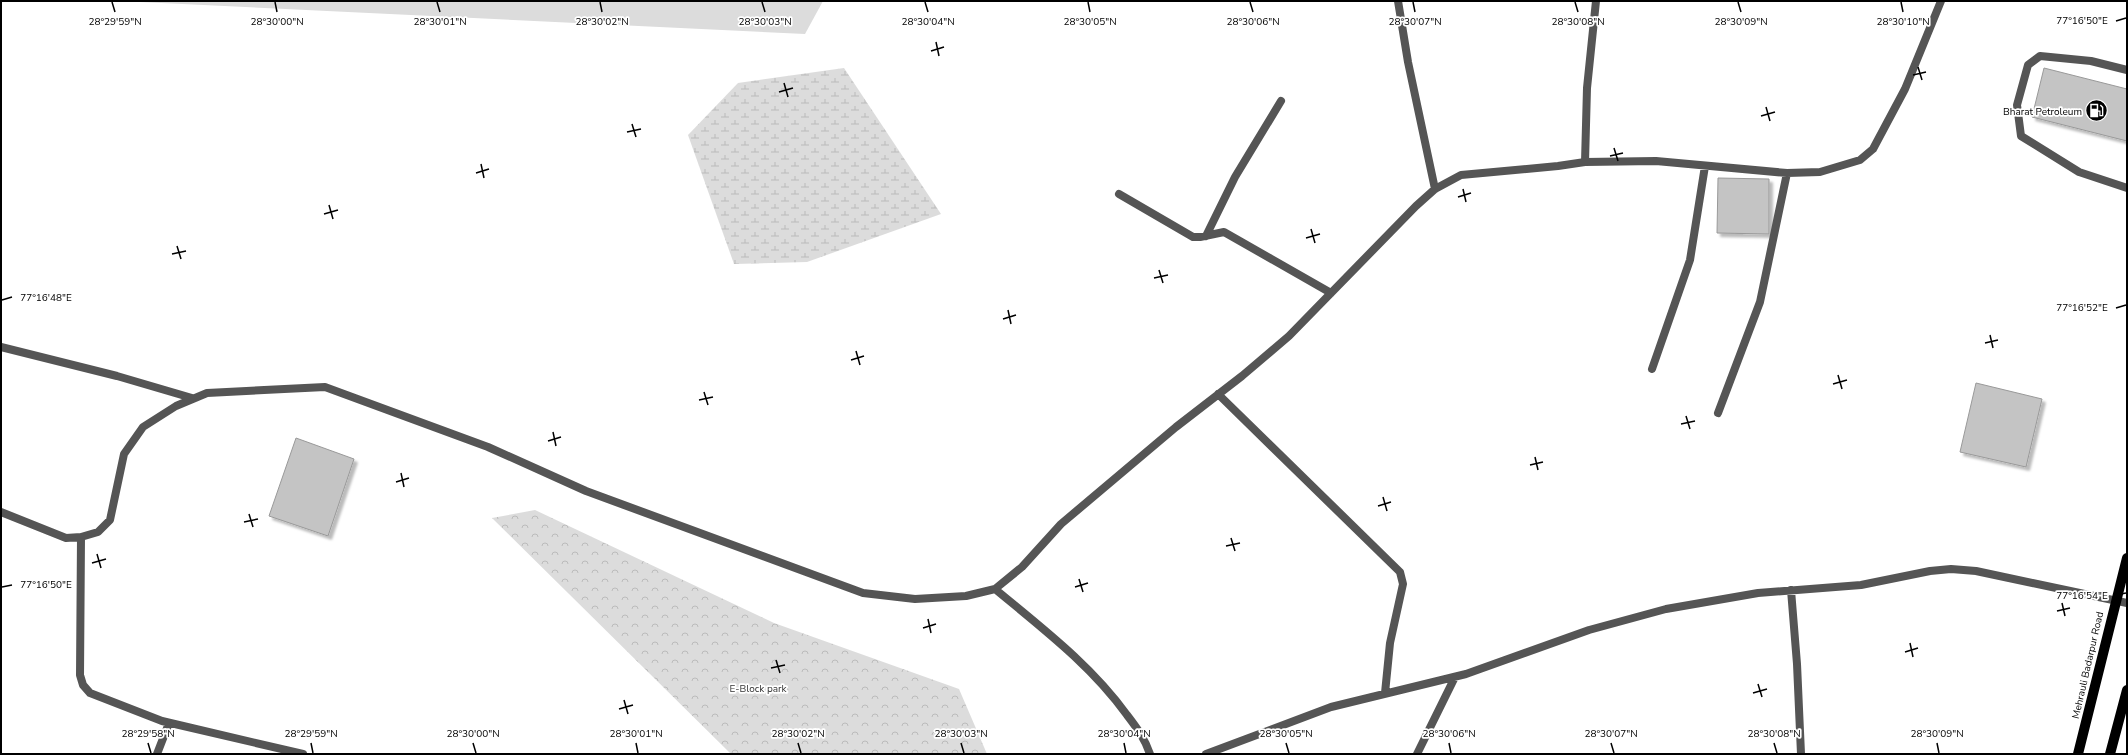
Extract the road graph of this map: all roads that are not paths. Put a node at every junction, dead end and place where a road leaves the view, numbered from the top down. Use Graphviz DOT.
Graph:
graph roads {
  1 [pos="1398,1"];
  2 [pos="1596,1"];
  3 [pos="1941,1"];
  4 [pos="2127,70"];
  5 [pos="1281,101"];
  6 [pos="1585,162"];
  7 [pos="1705,166"];
  8 [pos="1787,173"];
  9 [pos="2127,188"];
  10 [pos="1435,189"];
  11 [pos="1118,194"];
  12 [pos="1206,236"];
  13 [pos="1331,293"];
  14 [pos="1,347"];
  15 [pos="1652,369"];
  16 [pos="1218,394"];
  17 [pos="192,398"];
  18 [pos="1718,412"];
  19 [pos="1,512"];
  20 [pos="81,537"];
  21 [pos="2127,558"];
  22 [pos="995,589"];
  23 [pos="1791,590"];
  24 [pos="2115,601"];
  25 [pos="2127,603"];
  26 [pos="1455,677"];
  27 [pos="2127,690"];
  28 [pos="1385,692"];
  29 [pos="169,723"];
  30 [pos="157,754"];
  31 [pos="303,754"];
  32 [pos="1150,754"];
  33 [pos="1206,754"];
  34 [pos="1417,754"];
  35 [pos="1801,754"];
  36 [pos="2078,754"];
  37 [pos="2110,754"];
  1 -- 10 [label="street"];
  2 -- 6 [label="street"];
  3 -- 8 [label="street"];
  4 -- 9 [label="street"];
  5 -- 12 [label="street"];
  6 -- 7 [label="street"];
  6 -- 10 [label="street"];
  7 -- 8 [label="street"];
  7 -- 15 [label="street"];
  8 -- 18 [label="street"];
  10 -- 13 [label="street"];
  11 -- 12 [label="street"];
  12 -- 13 [label="street"];
  13 -- 16 [label="street"];
  14 -- 17 [label="street"];
  16 -- 22 [label="street"];
  16 -- 28 [label="street"];
  17 -- 20 [label="street"];
  17 -- 22 [label="street"];
  19 -- 20 [label="street"];
  20 -- 29 [label="street"];
  21 -- 24 [label="main road, Mehrauli Badarpur Road"];
  22 -- 32 [label="street"];
  23 -- 24 [label="street"];
  23 -- 26 [label="street"];
  23 -- 35 [label="street"];
  24 -- 25 [label="street"];
  24 -- 36 [label="main road, Mehrauli Badarpur Road"];
  26 -- 28 [label="street"];
  26 -- 34 [label="street"];
  27 -- 37 [label="main road"];
  28 -- 33 [label="street"];
  29 -- 30 [label="street"];
  29 -- 31 [label="street"];
}
